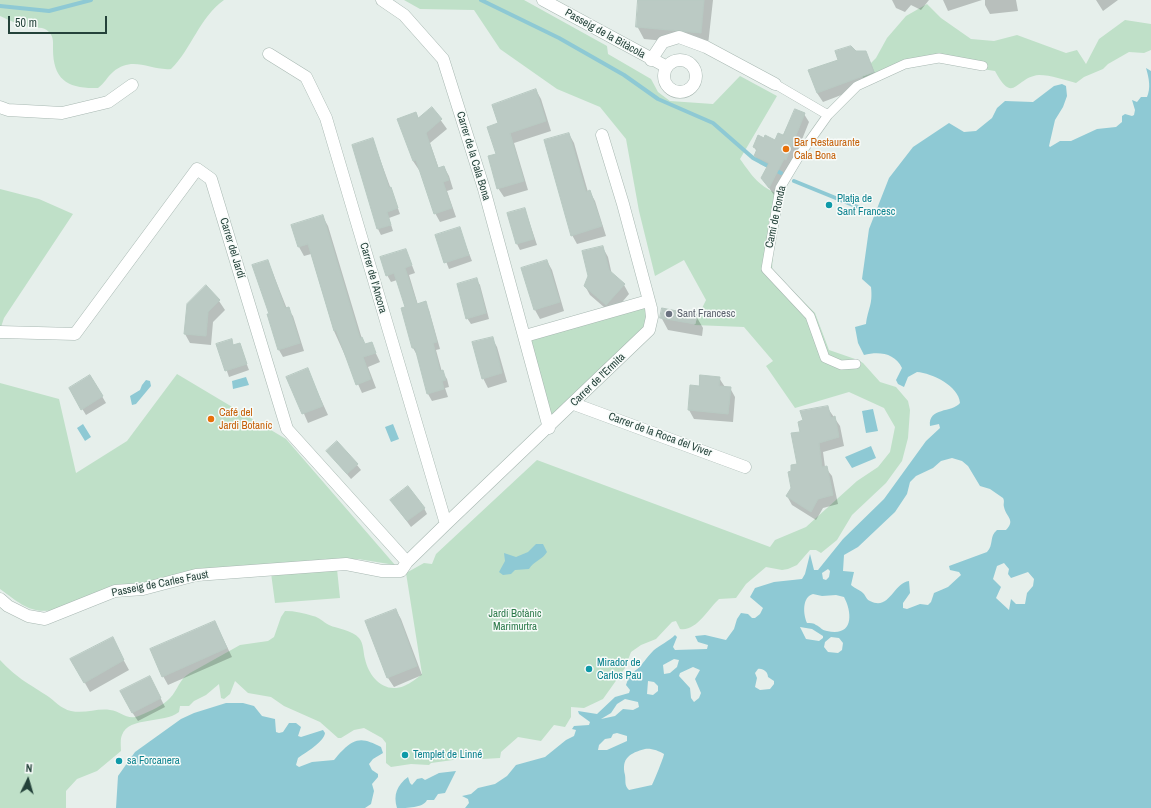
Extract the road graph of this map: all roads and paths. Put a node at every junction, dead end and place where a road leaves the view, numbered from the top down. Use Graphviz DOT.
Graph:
graph roads {
  1 [pos="382,0"];
  2 [pos="543,0"];
  3 [pos="269,54"];
  4 [pos="651,60"];
  5 [pos="983,66"];
  6 [pos="667,67"];
  7 [pos="775,84"];
  8 [pos="132,85"];
  9 [pos="0,107"];
  10 [pos="828,115"];
  11 [pos="602,135"];
  12 [pos="648,301"];
  13 [pos="0,332"];
  14 [pos="525,336"];
  15 [pos="856,364"];
  16 [pos="574,404"];
  17 [pos="549,428"];
  18 [pos="746,467"];
  19 [pos="446,524"];
  20 [pos="404,567"];
  21 [pos="0,599"];
  1 -- 14 [label="street, Carrer de la Cala Bona"];
  2 -- 4 [label="street, Passeig de la Bitàcola"];
  3 -- 19 [label="street, Carrer de l'Ancora"];
  4 -- 6 [label="street, Passeig de la Bitàcola"];
  4 -- 7 [label="street"];
  5 -- 10 [label="street, Camí de Ronda"];
  7 -- 10 [label="street"];
  8 -- 9 [label="street"];
  10 -- 15 [label="street, Camí de Ronda"];
  11 -- 12 [label="street, Carrer de l'Ermita"];
  12 -- 14 [label="street"];
  12 -- 16 [label="street, Carrer de l'Ermita"];
  13 -- 20 [label="street, Carrer del Jardí"];
  14 -- 17 [label="street, Carrer de la Cala Bona"];
  16 -- 17 [label="street, Carrer de l'Ermita"];
  16 -- 18 [label="street, Carrer de la Roca del Viver"];
  17 -- 19 [label="street, Carrer de l'Ermita"];
  19 -- 20 [label="street, Carrer de l'Ermita"];
  20 -- 21 [label="street, Passeig de Carles Faust"];
}
